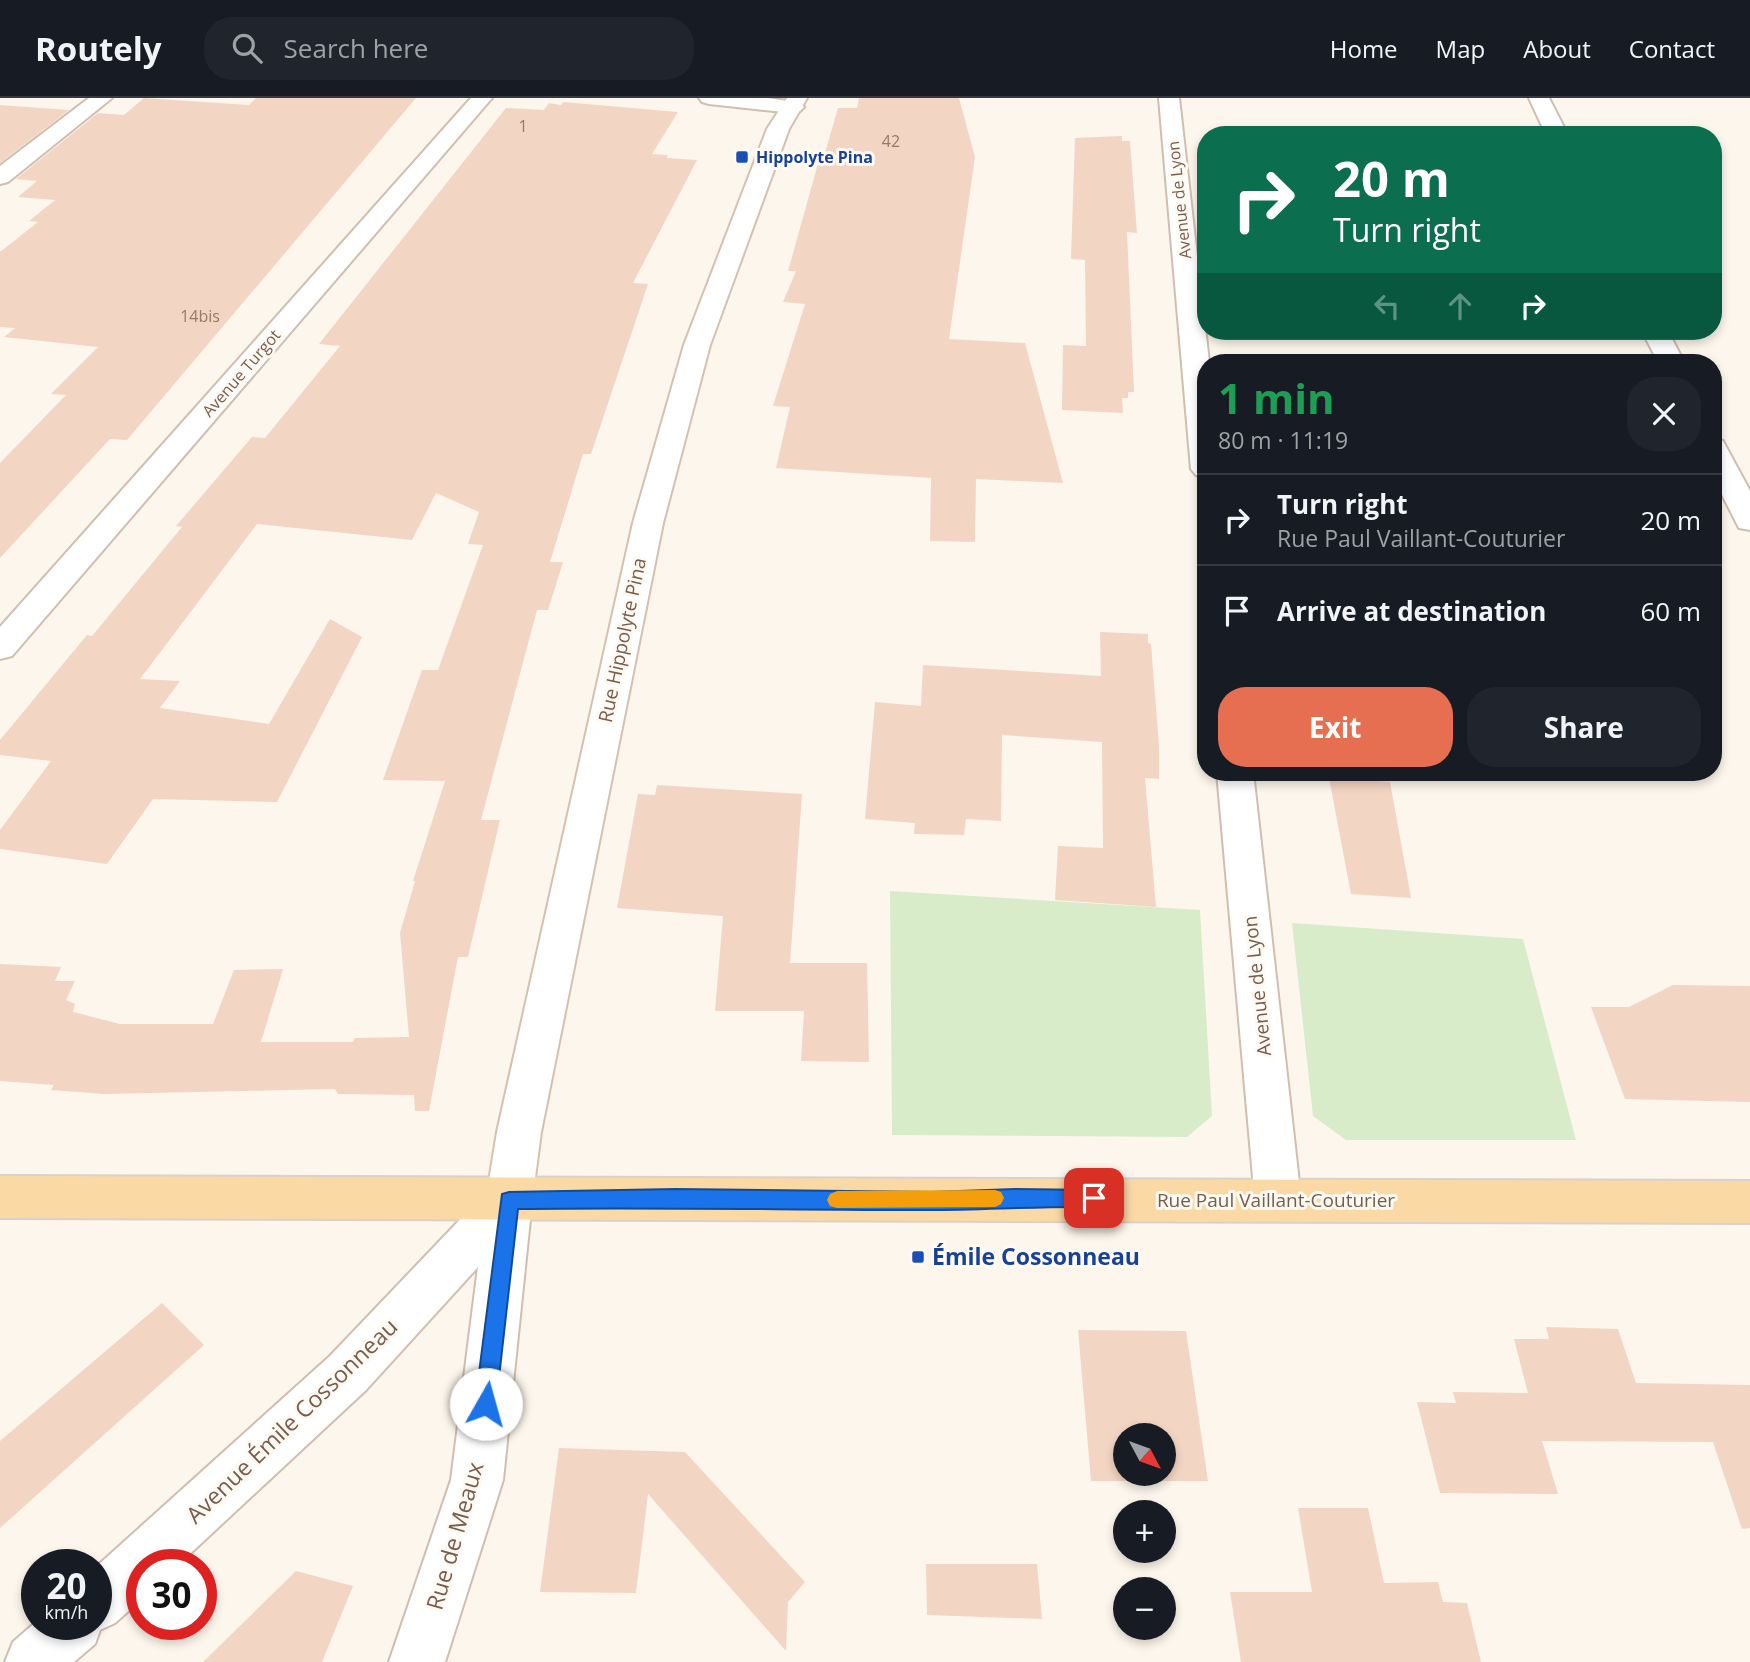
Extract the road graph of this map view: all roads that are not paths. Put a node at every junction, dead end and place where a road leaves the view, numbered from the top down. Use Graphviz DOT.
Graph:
graph roads {
  1 [pos="102,98"];
  2 [pos="482,98"];
  3 [pos="709,98"];
  4 [pos="1169,98"];
  5 [pos="1539,98"];
  6 [pos="795,102"];
  7 [pos="1553,126"];
  8 [pos="0,177"];
  9 [pos="1197,379"];
  10 [pos="1722,465"];
  11 [pos="1750,521"];
  12 [pos="0,648"];
  13 [pos="1237,781"];
  14 [pos="0,1197"];
  15 [pos="509,1200"];
  16 [pos="1278,1200"];
  17 [pos="1750,1202"];
  18 [pos="112,1589"];
  19 [pos="57,1640"];
  20 [pos="33,1662"];
  21 [pos="417,1662"];
  1 -- 8 [label="street"];
  2 -- 12 [label="street, Avenue Turgot"];
  3 -- 6 [label="street"];
  4 -- 9 [label="street, Avenue de Lyon"];
  5 -- 7 [label="street"];
  6 -- 15 [label="street, Rue Hippolyte Pina"];
  10 -- 11 [label="street"];
  13 -- 16 [label="street, Avenue de Lyon"];
  14 -- 15 [label="main road, Rue Paul Vaillant-Couturier"];
  15 -- 16 [label="main road, Rue Paul Vaillant-Couturier"];
  15 -- 18 [label="street, Avenue Émile Cossonneau"];
  15 -- 21 [label="street, Rue de Meaux"];
  16 -- 17 [label="main road, Rue Paul Vaillant-Couturier"];
  19 -- 20 [label="street"];
}
